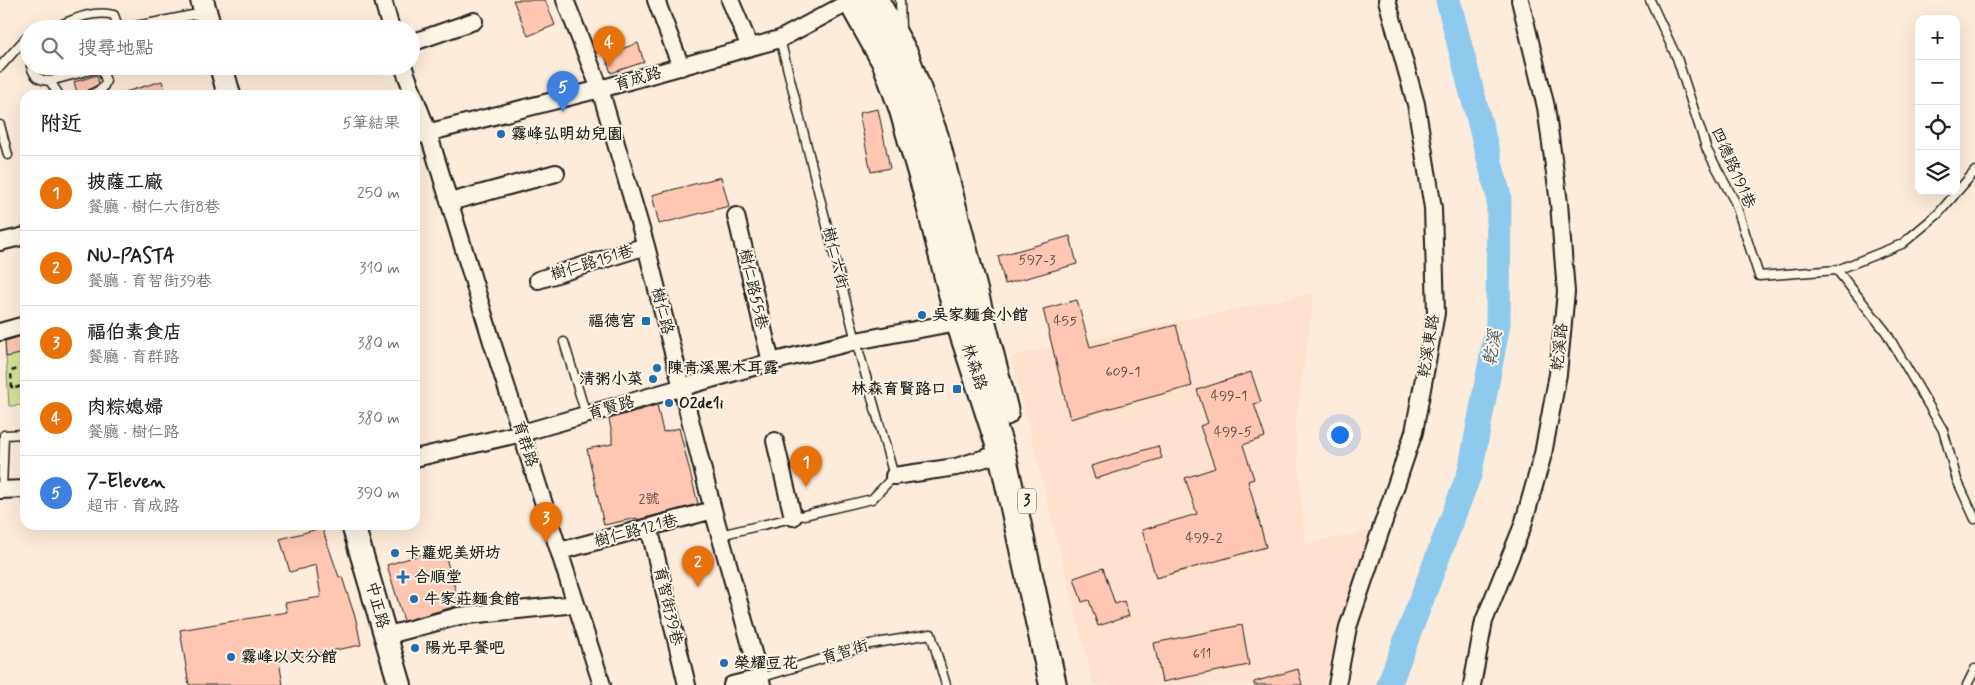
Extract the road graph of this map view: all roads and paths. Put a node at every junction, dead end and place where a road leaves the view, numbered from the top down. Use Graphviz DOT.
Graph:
graph roads {
  1 [pos="383,0"];
  2 [pos="565,0"];
  3 [pos="656,0"];
  4 [pos="730,0"];
  5 [pos="858,0"];
  6 [pos="900,0"];
  7 [pos="1387,0"];
  8 [pos="1520,0"];
  9 [pos="1650,0"];
  10 [pos="206,14"];
  11 [pos="74,20"];
  12 [pos="116,20"];
  13 [pos="172,20"];
  14 [pos="389,20"];
  15 [pos="474,21"];
  16 [pos="780,39"];
  17 [pos="420,40"];
  18 [pos="20,46"];
  19 [pos="750,47"];
  20 [pos="904,55"];
  21 [pos="0,67"];
  22 [pos="681,67"];
  23 [pos="33,75"];
  24 [pos="73,75"];
  25 [pos="105,75"];
  26 [pos="223,75"];
  27 [pos="406,75"];
  28 [pos="50,81"];
  29 [pos="600,89"];
  30 [pos="56,90"];
  31 [pos="100,90"];
  32 [pos="228,90"];
  33 [pos="412,90"];
  34 [pos="0,125"];
  35 [pos="422,134"];
  36 [pos="8,155"];
  37 [pos="1975,171"];
  38 [pos="556,173"];
  39 [pos="450,202"];
  40 [pos="736,216"];
  41 [pos="20,237"];
  42 [pos="0,242"];
  43 [pos="646,246"];
  44 [pos="1837,270"];
  45 [pos="538,280"];
  46 [pos="971,319"];
  47 [pos="20,326"];
  48 [pos="0,332"];
  49 [pos="856,341"];
  50 [pos="564,342"];
  51 [pos="771,362"];
  52 [pos="20,368"];
  53 [pos="20,387"];
  54 [pos="681,388"];
  55 [pos="586,415"];
  56 [pos="522,433"];
  57 [pos="20,434"];
  58 [pos="775,441"];
  59 [pos="1002,453"];
  60 [pos="420,457"];
  61 [pos="894,476"];
  62 [pos="1,490"];
  63 [pos="20,490"];
  64 [pos="713,510"];
  65 [pos="793,517"];
  66 [pos="1975,519"];
  67 [pos="649,527"];
  68 [pos="354,530"];
  69 [pos="720,535"];
  70 [pos="560,551"];
  71 [pos="576,604"];
  72 [pos="385,636"];
  73 [pos="1975,669"];
  74 [pos="761,681"];
  75 [pos="400,685"];
  76 [pos="602,685"];
  77 [pos="687,685"];
  78 [pos="732,685"];
  79 [pos="946,685"];
  80 [pos="1053,685"];
  81 [pos="1072,685"];
  82 [pos="1337,685"];
  83 [pos="1472,685"];
  84 [pos="1967,685"];
  1 -- 14 [label="street"];
  2 -- 29 [label="street, 樹仁路"];
  3 -- 22 [label="street"];
  4 -- 19 [label="street"];
  5 -- 16 [label="street, 育成路"];
  5 -- 20 [label="main road, 林森路 / 3"];
  5 -- 46 [label="main road, 林森路 / 3"];
  6 -- 20 [label="lane"];
  7 -- 82 [label="street, 乾溪東路"];
  8 -- 83 [label="street, 乾溪路"];
  9 -- 44 [label="lane, 四德路191巷"];
  10 -- 13 [label="lane"];
  11 -- 12 [label="lane"];
  15 -- 17 [label="street"];
  16 -- 19 [label="street, 育成路"];
  16 -- 49 [label="lane, 樹仁六街"];
  18 -- 21 [label="lane"];
  19 -- 22 [label="street, 育成路"];
  20 -- 46 [label="main road, 林森路 / 3"];
  22 -- 29 [label="street, 育成路"];
  23 -- 28 [label="lane"];
  24 -- 28 [label="lane"];
  25 -- 31 [label="lane"];
  26 -- 32 [label="street"];
  27 -- 33 [label="street, 育群路"];
  28 -- 30 [label="lane"];
  29 -- 35 [label="street, 育成路"];
  29 -- 43 [label="street, 樹仁路"];
  34 -- 36 [label="lane"];
  35 -- 39 [label="street, 育群路"];
  37 -- 44 [label="lane, 四德路191巷"];
  38 -- 39 [label="street"];
  39 -- 56 [label="street, 育群路"];
  40 -- 51 [label="street, 樹仁路55巷"];
  41 -- 42 [label="street"];
  43 -- 45 [label="street, 樹仁路151巷"];
  43 -- 54 [label="street, 樹仁路"];
  44 -- 66 [label="lane"];
  46 -- 49 [label="street, 育賢路"];
  46 -- 59 [label="main road, 林森路 / 3"];
  46 -- 81 [label="main road, 林森路 / 3"];
  47 -- 48 [label="street"];
  49 -- 51 [label="street, 育賢路"];
  49 -- 61 [label="lane, 樹仁六街"];
  50 -- 55 [label="lane"];
  51 -- 54 [label="street, 育賢路"];
  52 -- 53 [label="path"];
  54 -- 55 [label="street, 育賢路"];
  54 -- 64 [label="street, 樹仁路"];
  55 -- 56 [label="street, 育賢路"];
  56 -- 60 [label="street, 育賢路"];
  56 -- 70 [label="street, 育群路"];
  57 -- 62 [label="lane"];
  58 -- 65 [label="street"];
  59 -- 61 [label="street"];
  59 -- 80 [label="main road, 林森路 / 3"];
  61 -- 65 [label="lane"];
  62 -- 63 [label="street"];
  64 -- 67 [label="street, 樹仁路121巷"];
  64 -- 69 [label="street, 樹仁路"];
  65 -- 69 [label="lane"];
  67 -- 70 [label="street, 樹仁路121巷"];
  67 -- 77 [label="street, 育智街39巷"];
  68 -- 72 [label="street, 中正路"];
  69 -- 74 [label="street, 樹仁路"];
  70 -- 71 [label="street, 育群路"];
  71 -- 72 [label="street"];
  71 -- 76 [label="street, 育群路"];
  72 -- 75 [label="street, 中正路"];
  73 -- 84 [label="lane"];
  74 -- 78 [label="street, 育智街"];
  74 -- 79 [label="lane, 育智街"];
}
